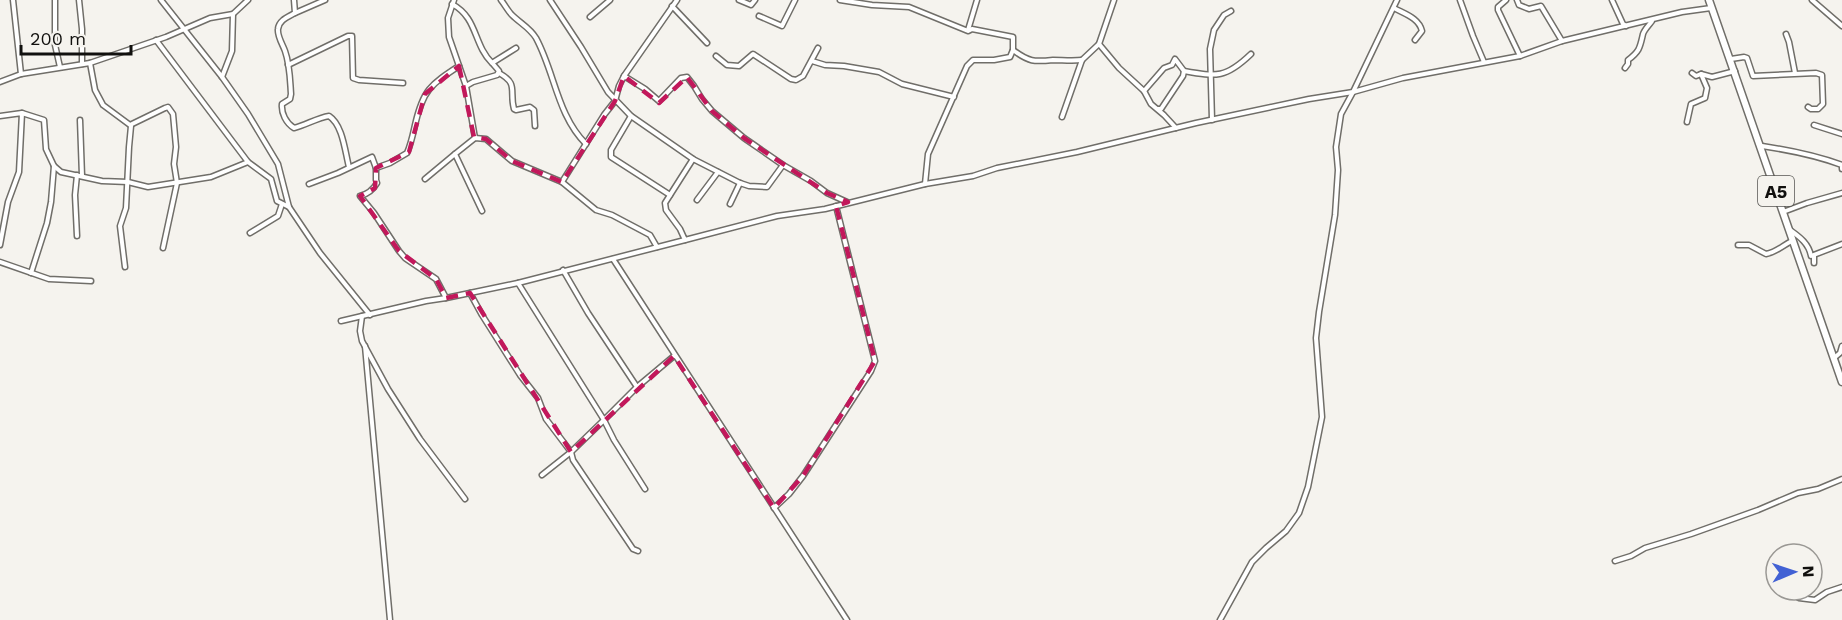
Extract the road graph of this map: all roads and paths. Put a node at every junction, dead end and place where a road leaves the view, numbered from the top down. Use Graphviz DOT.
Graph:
graph roads {
  1 [pos="13,0"];
  2 [pos="55,0"];
  3 [pos="79,0"];
  4 [pos="160,0"];
  5 [pos="248,0"];
  6 [pos="294,0"];
  7 [pos="325,0"];
  8 [pos="501,0"];
  9 [pos="550,0"];
  10 [pos="610,0"];
  11 [pos="677,0"];
  12 [pos="739,0"];
  13 [pos="755,0"];
  14 [pos="795,0"];
  15 [pos="840,0"];
  16 [pos="977,0"];
  17 [pos="1114,0"];
  18 [pos="1397,0"];
  19 [pos="1460,0"];
  20 [pos="1506,0"];
  21 [pos="1517,0"];
  22 [pos="1612,0"];
  23 [pos="1710,0"];
  24 [pos="1812,0"];
  25 [pos="453,2"];
  26 [pos="672,6"];
  27 [pos="1394,8"];
  28 [pos="1712,8"];
  29 [pos="1231,10"];
  30 [pos="295,13"];
  31 [pos="233,14"];
  32 [pos="759,16"];
  33 [pos="590,17"];
  34 [pos="1652,21"];
  35 [pos="1626,26"];
  36 [pos="1842,26"];
  37 [pos="184,30"];
  38 [pos="968,31"];
  39 [pos="1786,34"];
  40 [pos="156,40"];
  41 [pos="1415,40"];
  42 [pos="1562,41"];
  43 [pos="707,43"];
  44 [pos="1099,44"];
  45 [pos="516,48"];
  46 [pos="818,48"];
  47 [pos="1013,50"];
  48 [pos="1251,54"];
  49 [pos="716,56"];
  50 [pos="1520,56"];
  51 [pos="1731,59"];
  52 [pos="1082,60"];
  53 [pos="812,62"];
  54 [pos="90,63"];
  55 [pos="1484,63"];
  56 [pos="82,64"];
  57 [pos="493,64"];
  58 [pos="288,65"];
  59 [pos="459,66"];
  60 [pos="60,67"];
  61 [pos="1625,68"];
  62 [pos="1184,71"];
  63 [pos="1735,71"];
  64 [pos="499,73"];
  65 [pos="1692,73"];
  66 [pos="1795,73"];
  67 [pos="21,74"];
  68 [pos="1701,74"];
  69 [pos="624,76"];
  70 [pos="1211,76"];
  71 [pos="222,77"];
  72 [pos="0,82"];
  73 [pos="403,84"];
  74 [pos="466,86"];
  75 [pos="1144,90"];
  76 [pos="1353,92"];
  77 [pos="954,97"];
  78 [pos="615,101"];
  79 [pos="1808,107"];
  80 [pos="1157,109"];
  81 [pos="22,113"];
  82 [pos="0,116"];
  83 [pos="631,116"];
  84 [pos="1062,117"];
  85 [pos="80,120"];
  86 [pos="1212,120"];
  87 [pos="1687,122"];
  88 [pos="1814,125"];
  89 [pos="131,126"];
  90 [pos="535,126"];
  91 [pos="1176,128"];
  92 [pos="1842,134"];
  93 [pos="475,138"];
  94 [pos="586,144"];
  95 [pos="1762,146"];
  96 [pos="455,154"];
  97 [pos="693,159"];
  98 [pos="248,162"];
  99 [pos="783,165"];
  100 [pos="54,166"];
  101 [pos="1842,166"];
  102 [pos="349,167"];
  103 [pos="376,168"];
  104 [pos="718,172"];
  105 [pos="77,175"];
  106 [pos="82,177"];
  107 [pos="425,179"];
  108 [pos="128,182"];
  109 [pos="562,182"];
  110 [pos="177,183"];
  111 [pos="740,183"];
  112 [pos="309,184"];
  113 [pos="925,184"];
  114 [pos="1842,193"];
  115 [pos="670,195"];
  116 [pos="697,200"];
  117 [pos="848,202"];
  118 [pos="282,204"];
  119 [pos="730,204"];
  120 [pos="836,206"];
  121 [pos="289,207"];
  122 [pos="482,211"];
  123 [pos="1783,212"];
  124 [pos="1790,230"];
  125 [pos="250,233"];
  126 [pos="77,236"];
  127 [pos="685,240"];
  128 [pos="1792,240"];
  129 [pos="1842,244"];
  130 [pos="0,245"];
  131 [pos="1738,245"];
  132 [pos="657,247"];
  133 [pos="163,248"];
  134 [pos="1814,256"];
  135 [pos="613,260"];
  136 [pos="0,262"];
  137 [pos="1814,263"];
  138 [pos="125,267"];
  139 [pos="563,270"];
  140 [pos="31,273"];
  141 [pos="92,280"];
  142 [pos="518,283"];
  143 [pos="470,294"];
  144 [pos="446,298"];
  145 [pos="370,315"];
  146 [pos="362,316"];
  147 [pos="341,321"];
  148 [pos="365,346"];
  149 [pos="1842,346"];
  150 [pos="1841,353"];
  151 [pos="674,356"];
  152 [pos="1833,358"];
  153 [pos="1842,382"];
  154 [pos="637,387"];
  155 [pos="604,420"];
  156 [pos="571,452"];
  157 [pos="542,475"];
  158 [pos="1842,479"];
  159 [pos="645,489"];
  160 [pos="465,499"];
  161 [pos="774,508"];
  162 [pos="638,551"];
  163 [pos="1615,561"];
  164 [pos="1842,587"];
  165 [pos="1824,594"];
  166 [pos="390,620"];
  167 [pos="848,620"];
  168 [pos="1220,620"];
  1 -- 67 [label="street"];
  2 -- 60 [label="street"];
  3 -- 56 [label="street"];
  4 -- 37 [label="street"];
  5 -- 31 [label="street"];
  6 -- 30 [label="street"];
  7 -- 30 [label="street"];
  8 -- 94 [label="street"];
  9 -- 78 [label="street"];
  10 -- 33 [label="street"];
  11 -- 26 [label="street"];
  12 -- 13 [label="street"];
  14 -- 32 [label="street"];
  15 -- 38 [label="street"];
  16 -- 38 [label="street"];
  17 -- 44 [label="street"];
  18 -- 27 [label="street"];
  19 -- 55 [label="street"];
  20 -- 50 [label="street"];
  21 -- 42 [label="street"];
  22 -- 35 [label="street"];
  23 -- 28 [label="highway, A5"];
  24 -- 36 [label="street"];
  25 -- 57 [label="street"];
  25 -- 59 [label="street"];
  26 -- 43 [label="street"];
  26 -- 69 [label="street"];
  27 -- 41 [label="street"];
  27 -- 76 [label="street"];
  28 -- 34 [label="street"];
  28 -- 51 [label="highway, A5"];
  29 -- 70 [label="street"];
  30 -- 58 [label="street"];
  31 -- 37 [label="street"];
  31 -- 71 [label="street"];
  34 -- 35 [label="street"];
  34 -- 61 [label="street"];
  35 -- 42 [label="street"];
  37 -- 40 [label="street"];
  37 -- 71 [label="street"];
  38 -- 47 [label="street"];
  39 -- 66 [label="street"];
  40 -- 54 [label="street"];
  40 -- 98 [label="street"];
  42 -- 50 [label="street"];
  44 -- 52 [label="street"];
  44 -- 75 [label="street"];
  45 -- 57 [label="street"];
  46 -- 53 [label="street"];
  47 -- 52 [label="street"];
  47 -- 77 [label="street"];
  48 -- 70 [label="street"];
  49 -- 53 [label="street"];
  50 -- 55 [label="street"];
  51 -- 63 [label="highway, A5"];
  51 -- 66 [label="street"];
  52 -- 84 [label="street"];
  53 -- 77 [label="street"];
  54 -- 56 [label="street"];
  54 -- 89 [label="street"];
  55 -- 76 [label="street"];
  56 -- 60 [label="street"];
  57 -- 64 [label="street"];
  58 -- 73 [label="street"];
  58 -- 102 [label="street"];
  59 -- 74 [label="street"];
  59 -- 103 [label="street"];
  60 -- 67 [label="street"];
  62 -- 70 [label="street"];
  62 -- 75 [label="street"];
  62 -- 80 [label="street"];
  63 -- 68 [label="street"];
  63 -- 95 [label="highway, A5"];
  64 -- 74 [label="street"];
  64 -- 90 [label="street"];
  65 -- 68 [label="street"];
  66 -- 79 [label="street"];
  67 -- 72 [label="street"];
  68 -- 87 [label="street"];
  69 -- 78 [label="street"];
  69 -- 99 [label="street"];
  70 -- 86 [label="street"];
  71 -- 121 [label="street"];
  74 -- 93 [label="street"];
  75 -- 80 [label="street"];
  76 -- 86 [label="street"];
  76 -- 168 [label="street"];
  77 -- 113 [label="street"];
  78 -- 83 [label="street"];
  78 -- 94 [label="street"];
  80 -- 91 [label="street"];
  81 -- 82 [label="street"];
  81 -- 100 [label="street"];
  81 -- 130 [label="street"];
  83 -- 97 [label="street"];
  83 -- 115 [label="street"];
  85 -- 106 [label="street"];
  86 -- 91 [label="street"];
  88 -- 92 [label="street"];
  89 -- 108 [label="street"];
  89 -- 110 [label="street"];
  91 -- 113 [label="street"];
  93 -- 96 [label="street"];
  93 -- 109 [label="street"];
  94 -- 109 [label="street"];
  95 -- 101 [label="street"];
  95 -- 123 [label="highway, A5"];
  96 -- 107 [label="street"];
  96 -- 122 [label="street"];
  97 -- 104 [label="street"];
  97 -- 115 [label="street"];
  98 -- 110 [label="street"];
  98 -- 118 [label="street"];
  99 -- 111 [label="street"];
  99 -- 117 [label="street"];
  100 -- 105 [label="street"];
  100 -- 140 [label="street"];
  102 -- 103 [label="street"];
  102 -- 112 [label="street"];
  103 -- 144 [label="street"];
  104 -- 111 [label="street"];
  104 -- 116 [label="street"];
  105 -- 106 [label="street"];
  105 -- 126 [label="street"];
  106 -- 108 [label="street"];
  108 -- 110 [label="street"];
  108 -- 138 [label="street"];
  109 -- 132 [label="street"];
  110 -- 133 [label="street"];
  111 -- 119 [label="street"];
  113 -- 117 [label="street"];
  114 -- 123 [label="street"];
  115 -- 127 [label="street"];
  117 -- 120 [label="street"];
  118 -- 121 [label="street"];
  118 -- 125 [label="street"];
  120 -- 127 [label="street"];
  120 -- 161 [label="street"];
  121 -- 145 [label="street"];
  123 -- 124 [label="highway, A5"];
  124 -- 128 [label="highway, A5"];
  124 -- 134 [label="street"];
  127 -- 132 [label="street"];
  128 -- 131 [label="street"];
  128 -- 152 [label="highway, A5"];
  129 -- 134 [label="street"];
  132 -- 135 [label="street"];
  134 -- 137 [label="street"];
  135 -- 139 [label="street"];
  135 -- 151 [label="street"];
  136 -- 140 [label="street"];
  139 -- 142 [label="street"];
  139 -- 154 [label="street"];
  140 -- 141 [label="street"];
  142 -- 143 [label="street"];
  142 -- 155 [label="street"];
  143 -- 144 [label="street"];
  143 -- 156 [label="street"];
  144 -- 145 [label="street"];
  145 -- 146 [label="street"];
  146 -- 147 [label="street"];
  146 -- 148 [label="street"];
  148 -- 160 [label="street"];
  148 -- 166 [label="street"];
  149 -- 150 [label="street"];
  150 -- 152 [label="street"];
  151 -- 154 [label="street"];
  151 -- 161 [label="street"];
  152 -- 153 [label="highway, A5"];
  154 -- 155 [label="street"];
  155 -- 156 [label="street"];
  155 -- 159 [label="street"];
  156 -- 157 [label="street"];
  156 -- 162 [label="street"];
  158 -- 163 [label="street"];
  161 -- 167 [label="street"];
  164 -- 165 [label="street"];
}
